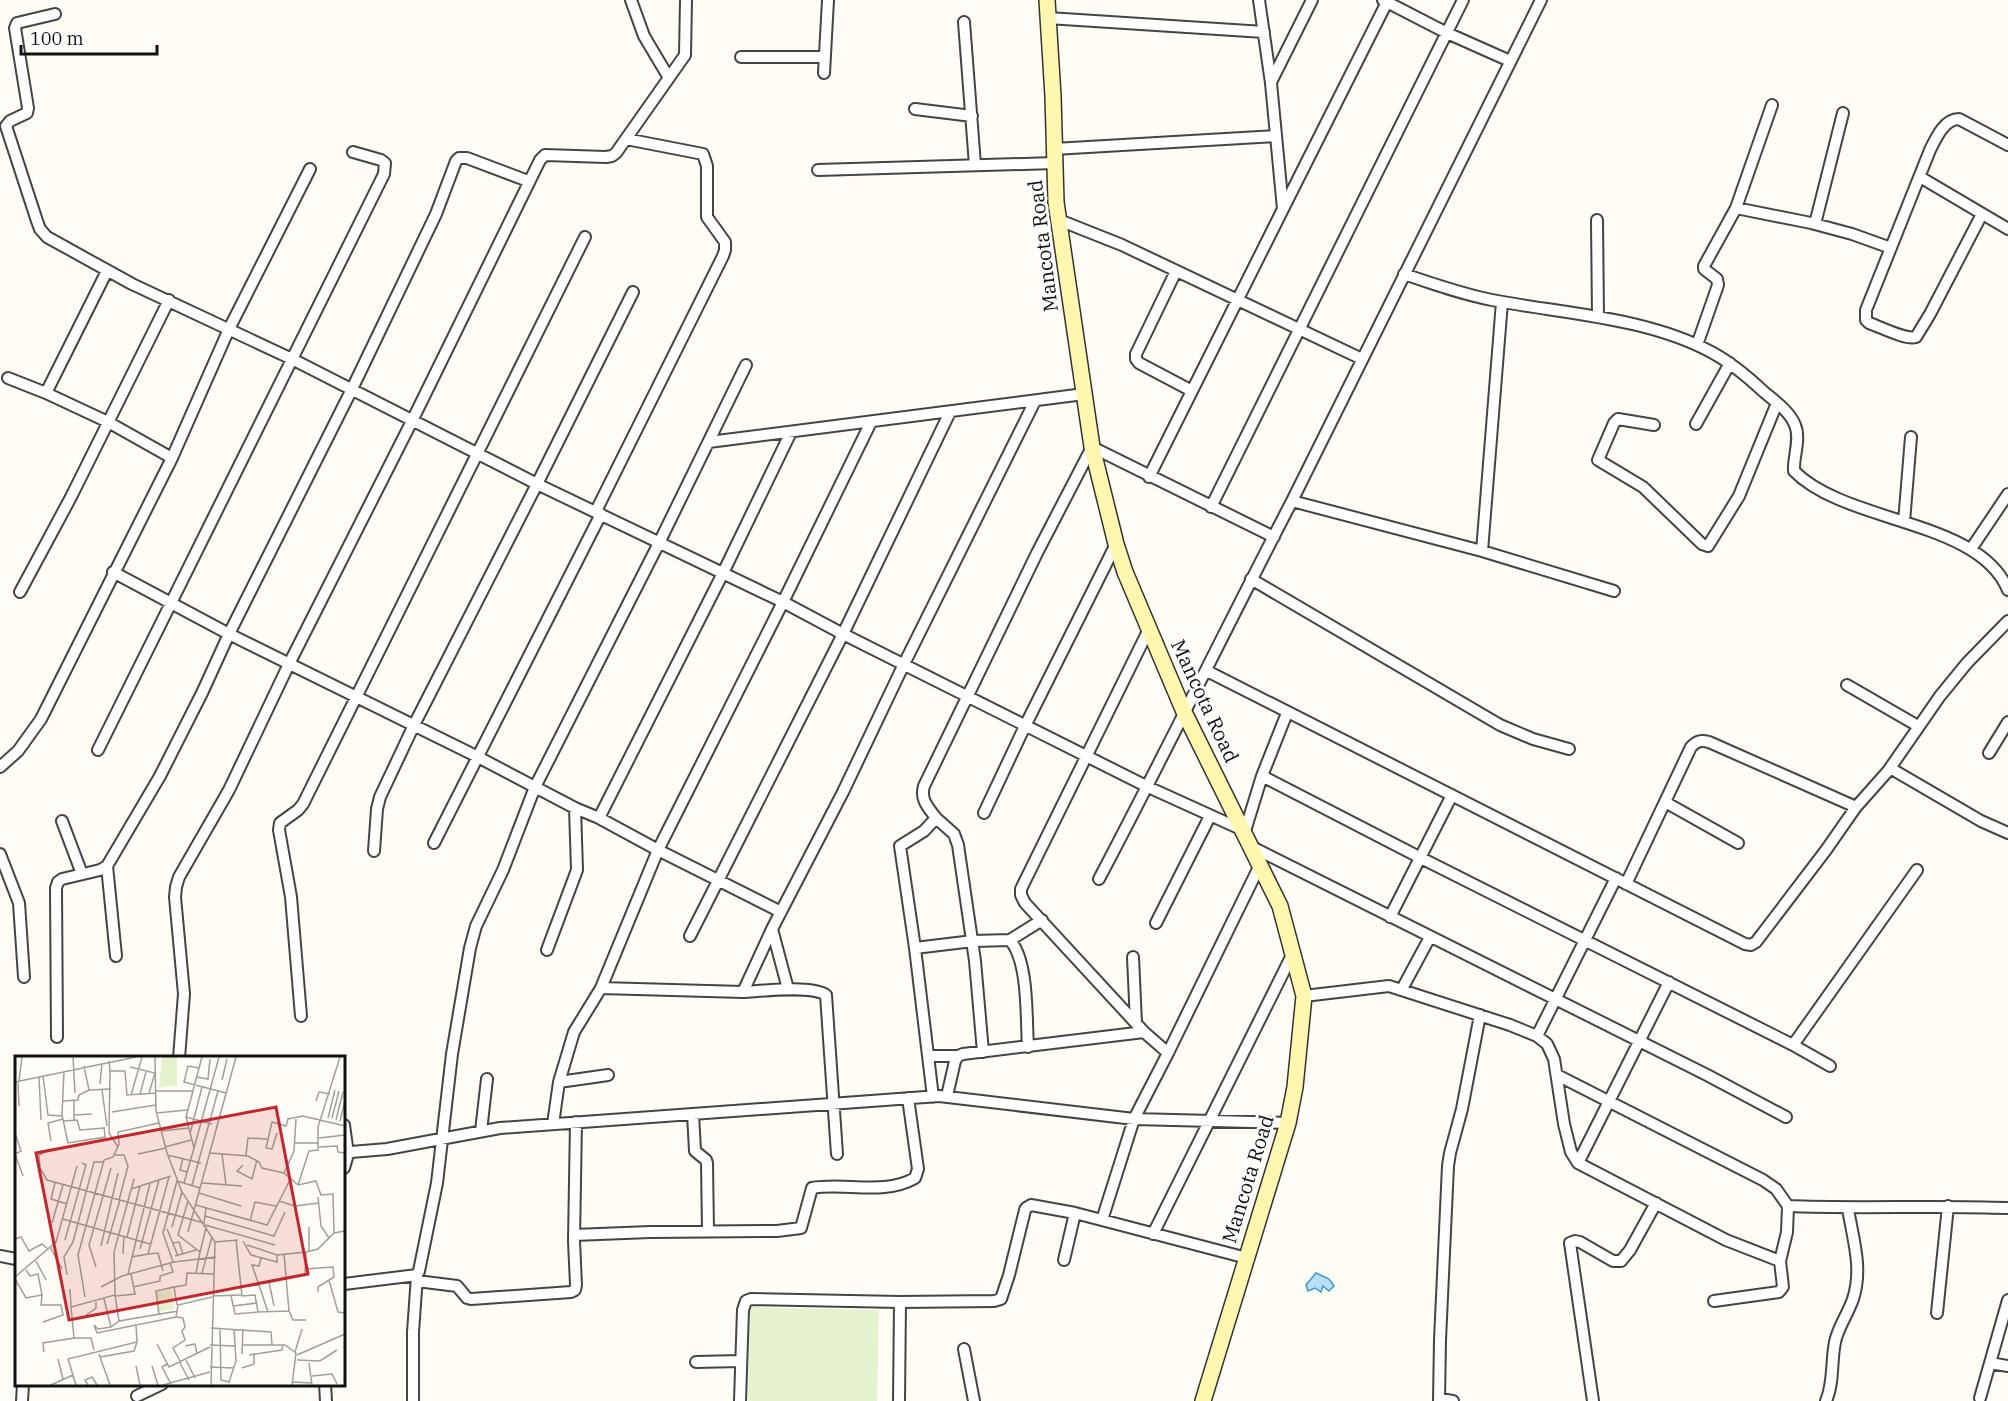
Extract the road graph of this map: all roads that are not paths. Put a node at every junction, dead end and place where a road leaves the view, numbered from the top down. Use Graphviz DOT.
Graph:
graph roads {
  1 [pos="630,0"];
  2 [pos="687,0"];
  3 [pos="828,0"];
  4 [pos="1047,0"];
  5 [pos="1259,0"];
  6 [pos="1312,0"];
  7 [pos="1463,0"];
  8 [pos="1541,0"];
  9 [pos="1386,1"];
  10 [pos="55,14"];
  11 [pos="1048,18"];
  12 [pos="964,22"];
  13 [pos="1264,32"];
  14 [pos="1447,33"];
  15 [pos="741,57"];
  16 [pos="825,57"];
  17 [pos="1510,61"];
  18 [pos="824,73"];
  19 [pos="669,78"];
  20 [pos="1271,83"];
  21 [pos="1772,105"];
  22 [pos="915,109"];
  23 [pos="1843,113"];
  24 [pos="972,116"];
  25 [pos="1276,136"];
  26 [pos="626,139"];
  27 [pos="2008,145"];
  28 [pos="353,152"];
  29 [pos="1055,156"];
  30 [pos="975,165"];
  31 [pos="310,170"];
  32 [pos="818,170"];
  33 [pos="1920,177"];
  34 [pos="528,181"];
  35 [pos="1736,208"];
  36 [pos="1283,209"];
  37 [pos="1982,214"];
  38 [pos="1059,220"];
  39 [pos="1597,220"];
  40 [pos="1815,224"];
  41 [pos="2008,229"];
  42 [pos="585,237"];
  43 [pos="1892,248"];
  44 [pos="107,271"];
  45 [pos="1176,271"];
  46 [pos="1404,274"];
  47 [pos="633,292"];
  48 [pos="1238,299"];
  49 [pos="169,300"];
  50 [pos="1502,302"];
  51 [pos="1598,316"];
  52 [pos="230,329"];
  53 [pos="1298,329"];
  54 [pos="1697,345"];
  55 [pos="292,359"];
  56 [pos="1362,359"];
  57 [pos="1730,363"];
  58 [pos="746,365"];
  59 [pos="8,378"];
  60 [pos="352,389"];
  61 [pos="1192,391"];
  62 [pos="46,393"];
  63 [pos="1084,394"];
  64 [pos="1035,401"];
  65 [pos="1777,403"];
  66 [pos="950,412"];
  67 [pos="413,419"];
  68 [pos="108,422"];
  69 [pos="871,422"];
  70 [pos="1696,424"];
  71 [pos="1654,425"];
  72 [pos="790,432"];
  73 [pos="1911,438"];
  74 [pos="709,442"];
  75 [pos="1092,447"];
  76 [pos="476,453"];
  77 [pos="172,458"];
  78 [pos="1149,477"];
  79 [pos="537,484"];
  80 [pos="2008,494"];
  81 [pos="1292,501"];
  82 [pos="1211,507"];
  83 [pos="598,512"];
  84 [pos="1904,522"];
  85 [pos="1274,537"];
  86 [pos="659,543"];
  87 [pos="1116,544"];
  88 [pos="1971,549"];
  89 [pos="1482,551"];
  90 [pos="113,572"];
  91 [pos="723,573"];
  92 [pos="1251,579"];
  93 [pos="2008,590"];
  94 [pos="1614,591"];
  95 [pos="20,592"];
  96 [pos="783,602"];
  97 [pos="170,603"];
  98 [pos="2008,621"];
  99 [pos="1149,629"];
  100 [pos="229,634"];
  101 [pos="843,634"];
  102 [pos="289,664"];
  103 [pos="903,664"];
  104 [pos="1207,671"];
  105 [pos="1847,685"];
  106 [pos="967,695"];
  107 [pos="357,697"];
  108 [pos="1287,713"];
  109 [pos="1185,714"];
  110 [pos="2008,722"];
  111 [pos="414,725"];
  112 [pos="1025,726"];
  113 [pos="1918,726"];
  114 [pos="98,750"];
  115 [pos="1569,750"];
  116 [pos="1989,753"];
  117 [pos="1087,755"];
  118 [pos="476,756"];
  119 [pos="0,767"];
  120 [pos="1890,768"];
  121 [pos="1262,776"];
  122 [pos="535,787"];
  123 [pos="1148,787"];
  124 [pos="1452,795"];
  125 [pos="1665,802"];
  126 [pos="1856,807"];
  127 [pos="575,808"];
  128 [pos="984,813"];
  129 [pos="1210,816"];
  130 [pos="599,818"];
  131 [pos="936,818"];
  132 [pos="62,822"];
  133 [pos="1245,831"];
  134 [pos="2008,833"];
  135 [pos="434,843"];
  136 [pos="1738,843"];
  137 [pos="1252,847"];
  138 [pos="658,850"];
  139 [pos="374,851"];
  140 [pos="0,854"];
  141 [pos="1419,857"];
  142 [pos="1260,865"];
  143 [pos="107,866"];
  144 [pos="3,870"];
  145 [pos="1917,870"];
  146 [pos="82,874"];
  147 [pos="1099,879"];
  148 [pos="718,880"];
  149 [pos="1621,881"];
  150 [pos="782,912"];
  151 [pos="1390,917"];
  152 [pos="1042,920"];
  153 [pos="1156,923"];
  154 [pos="772,929"];
  155 [pos="690,936"];
  156 [pos="1430,937"];
  157 [pos="1010,940"];
  158 [pos="1585,940"];
  159 [pos="973,942"];
  160 [pos="915,948"];
  161 [pos="548,950"];
  162 [pos="1293,953"];
  163 [pos="116,956"];
  164 [pos="1133,957"];
  165 [pos="24,977"];
  166 [pos="1670,982"];
  167 [pos="601,988"];
  168 [pos="788,989"];
  169 [pos="1402,989"];
  170 [pos="743,992"];
  171 [pos="1304,996"];
  172 [pos="1555,1000"];
  173 [pos="1480,1015"];
  174 [pos="301,1016"];
  175 [pos="1136,1023"];
  176 [pos="1144,1032"];
  177 [pos="1537,1036"];
  178 [pos="57,1038"];
  179 [pos="1640,1041"];
  180 [pos="1792,1045"];
  181 [pos="1028,1047"];
  182 [pos="983,1052"];
  183 [pos="1168,1053"];
  184 [pos="179,1056"];
  185 [pos="928,1056"];
  186 [pos="958,1056"];
  187 [pos="1830,1066"];
  188 [pos="1557,1075"];
  189 [pos="608,1076"];
  190 [pos="487,1079"];
  191 [pos="559,1082"];
  192 [pos="947,1096"];
  193 [pos="933,1097"];
  194 [pos="908,1098"];
  195 [pos="1610,1101"];
  196 [pos="834,1104"];
  197 [pos="693,1114"];
  198 [pos="1785,1117"];
  199 [pos="1134,1119"];
  200 [pos="1208,1121"];
  201 [pos="576,1122"];
  202 [pos="1288,1123"];
  203 [pos="554,1124"];
  204 [pos="481,1131"];
  205 [pos="345,1132"];
  206 [pos="441,1138"];
  207 [pos="348,1154"];
  208 [pos="837,1154"];
  209 [pos="1578,1163"];
  210 [pos="345,1164"];
  211 [pos="1656,1203"];
  212 [pos="1788,1206"];
  213 [pos="1948,1206"];
  214 [pos="2008,1208"];
  215 [pos="1848,1209"];
  216 [pos="1076,1213"];
  217 [pos="1102,1220"];
  218 [pos="708,1231"];
  219 [pos="1153,1234"];
  220 [pos="574,1236"];
  221 [pos="0,1256"];
  222 [pos="1246,1258"];
  223 [pos="15,1259"];
  224 [pos="1064,1260"];
  225 [pos="1780,1261"];
  226 [pos="417,1278"];
  227 [pos="345,1284"];
  228 [pos="2008,1300"];
  229 [pos="1714,1301"];
  230 [pos="900,1302"];
  231 [pos="1936,1313"];
  232 [pos="964,1349"];
  233 [pos="740,1361"];
  234 [pos="696,1362"];
  235 [pos="1990,1363"];
  236 [pos="2008,1366"];
  237 [pos="23,1386"];
  238 [pos="158,1386"];
  239 [pos="325,1386"];
  240 [pos="137,1396"];
  241 [pos="1980,1398"];
  242 [pos="1439,1400"];
  243 [pos="22,1401"];
  244 [pos="326,1401"];
  245 [pos="412,1401"];
  246 [pos="740,1401"];
  247 [pos="898,1401"];
  248 [pos="974,1401"];
  249 [pos="1203,1401"];
  250 [pos="1453,1401"];
  251 [pos="1593,1401"];
  252 [pos="1826,1401"];
  1 -- 19 [label="street"];
  2 -- 19 [label="street"];
  3 -- 16 [label="street"];
  4 -- 11 [label="main road, Mancota Road"];
  5 -- 13 [label="street"];
  6 -- 20 [label="street"];
  7 -- 14 [label="street"];
  8 -- 17 [label="street"];
  9 -- 14 [label="street"];
  9 -- 36 [label="street"];
  10 -- 44 [label="street"];
  11 -- 13 [label="street"];
  11 -- 29 [label="main road, Mancota Road"];
  12 -- 24 [label="street"];
  13 -- 20 [label="street"];
  14 -- 17 [label="street"];
  14 -- 53 [label="street"];
  15 -- 16 [label="street"];
  16 -- 18 [label="street"];
  17 -- 46 [label="street"];
  19 -- 26 [label="street"];
  20 -- 25 [label="street"];
  21 -- 35 [label="street"];
  22 -- 24 [label="street"];
  23 -- 40 [label="street"];
  24 -- 30 [label="street"];
  25 -- 29 [label="street"];
  25 -- 36 [label="street"];
  26 -- 34 [label="street"];
  26 -- 83 [label="street"];
  27 -- 33 [label="street"];
  28 -- 55 [label="street"];
  29 -- 30 [label="street"];
  29 -- 38 [label="main road, Mancota Road"];
  30 -- 32 [label="street"];
  31 -- 52 [label="street"];
  33 -- 37 [label="street"];
  33 -- 43 [label="street"];
  34 -- 60 [label="street"];
  34 -- 67 [label="street"];
  35 -- 40 [label="street"];
  35 -- 54 [label="street"];
  36 -- 48 [label="street"];
  37 -- 41 [label="street"];
  37 -- 43 [label="street"];
  38 -- 45 [label="street"];
  38 -- 63 [label="main road, Mancota Road"];
  39 -- 51 [label="street"];
  40 -- 43 [label="street"];
  42 -- 76 [label="street"];
  44 -- 49 [label="street"];
  44 -- 62 [label="street"];
  45 -- 48 [label="street"];
  45 -- 61 [label="street"];
  46 -- 50 [label="street"];
  46 -- 56 [label="street"];
  47 -- 79 [label="street"];
  48 -- 53 [label="street"];
  48 -- 61 [label="street"];
  49 -- 52 [label="street"];
  49 -- 68 [label="street"];
  50 -- 51 [label="street"];
  50 -- 89 [label="street"];
  51 -- 54 [label="street"];
  52 -- 55 [label="street"];
  52 -- 77 [label="street"];
  53 -- 56 [label="street"];
  53 -- 82 [label="street"];
  54 -- 57 [label="street"];
  55 -- 60 [label="street"];
  55 -- 97 [label="street"];
  56 -- 81 [label="street"];
  57 -- 65 [label="street"];
  57 -- 70 [label="street"];
  58 -- 74 [label="street"];
  59 -- 62 [label="street"];
  60 -- 67 [label="street"];
  60 -- 100 [label="street"];
  61 -- 78 [label="street"];
  62 -- 68 [label="street"];
  63 -- 64 [label="street"];
  63 -- 75 [label="main road, Mancota Road"];
  64 -- 66 [label="street"];
  64 -- 103 [label="street"];
  65 -- 71 [label="street"];
  65 -- 84 [label="street"];
  66 -- 69 [label="street"];
  66 -- 101 [label="street"];
  67 -- 76 [label="street"];
  67 -- 102 [label="street"];
  68 -- 77 [label="street"];
  68 -- 95 [label="street"];
  69 -- 72 [label="street"];
  69 -- 96 [label="street"];
  72 -- 74 [label="street"];
  72 -- 91 [label="street"];
  73 -- 84 [label="street"];
  74 -- 86 [label="street"];
  75 -- 78 [label="street"];
  75 -- 87 [label="main road, Mancota Road"];
  75 -- 106 [label="street"];
  76 -- 79 [label="street"];
  76 -- 107 [label="street"];
  77 -- 90 [label="street"];
  78 -- 82 [label="street"];
  79 -- 83 [label="street"];
  79 -- 111 [label="street"];
  80 -- 88 [label="street"];
  81 -- 85 [label="street"];
  81 -- 89 [label="street"];
  82 -- 85 [label="street"];
  83 -- 86 [label="street"];
  83 -- 118 [label="street"];
  84 -- 88 [label="street"];
  85 -- 92 [label="street"];
  86 -- 91 [label="street"];
  86 -- 122 [label="street"];
  87 -- 99 [label="main road, Mancota Road"];
  87 -- 112 [label="street"];
  88 -- 93 [label="street"];
  89 -- 94 [label="street"];
  90 -- 97 [label="street"];
  90 -- 119 [label="street"];
  91 -- 96 [label="street"];
  91 -- 130 [label="street"];
  92 -- 104 [label="street"];
  92 -- 115 [label="street"];
  96 -- 101 [label="street"];
  96 -- 138 [label="street"];
  97 -- 100 [label="street"];
  97 -- 114 [label="street"];
  98 -- 113 [label="street"];
  99 -- 109 [label="main road, Mancota Road"];
  99 -- 117 [label="street"];
  100 -- 102 [label="street"];
  100 -- 143 [label="street"];
  101 -- 103 [label="street"];
  101 -- 148 [label="street"];
  102 -- 107 [label="street"];
  102 -- 184 [label="street"];
  103 -- 106 [label="street"];
  103 -- 150 [label="street"];
  104 -- 108 [label="street"];
  104 -- 109 [label="street"];
  105 -- 113 [label="street"];
  106 -- 112 [label="street"];
  106 -- 131 [label="street"];
  107 -- 111 [label="street"];
  107 -- 174 [label="street"];
  108 -- 121 [label="street"];
  108 -- 124 [label="street"];
  109 -- 123 [label="street"];
  109 -- 133 [label="main road, Mancota Road"];
  110 -- 116 [label="street"];
  111 -- 118 [label="street"];
  111 -- 139 [label="street"];
  112 -- 117 [label="street"];
  112 -- 128 [label="street"];
  113 -- 120 [label="street"];
  117 -- 123 [label="street"];
  117 -- 152 [label="street"];
  118 -- 122 [label="street"];
  118 -- 135 [label="street"];
  120 -- 126 [label="street"];
  120 -- 134 [label="street"];
  121 -- 133 [label="street"];
  121 -- 141 [label="street"];
  122 -- 127 [label="street"];
  122 -- 206 [label="street"];
  123 -- 129 [label="street"];
  123 -- 147 [label="street"];
  124 -- 141 [label="street"];
  124 -- 149 [label="street"];
  125 -- 126 [label="street"];
  125 -- 136 [label="street"];
  125 -- 149 [label="street"];
  126 -- 149 [label="street"];
  127 -- 130 [label="street"];
  127 -- 161 [label="street"];
  129 -- 133 [label="street"];
  129 -- 153 [label="street"];
  130 -- 138 [label="street"];
  131 -- 159 [label="street"];
  131 -- 160 [label="street"];
  132 -- 146 [label="street"];
  133 -- 137 [label="main road, Mancota Road"];
  137 -- 142 [label="main road, Mancota Road"];
  137 -- 151 [label="street"];
  138 -- 148 [label="street"];
  138 -- 167 [label="street"];
  140 -- 144 [label="street"];
  141 -- 151 [label="street"];
  141 -- 158 [label="street"];
  142 -- 162 [label="main road, Mancota Road"];
  142 -- 183 [label="street"];
  143 -- 146 [label="street"];
  143 -- 163 [label="street"];
  144 -- 165 [label="street"];
  145 -- 180 [label="street"];
  146 -- 178 [label="street"];
  148 -- 150 [label="street"];
  148 -- 155 [label="street"];
  149 -- 158 [label="street"];
  150 -- 154 [label="street"];
  151 -- 156 [label="street"];
  152 -- 157 [label="street"];
  152 -- 175 [label="street"];
  154 -- 168 [label="street"];
  154 -- 170 [label="street"];
  156 -- 169 [label="street"];
  156 -- 172 [label="street"];
  157 -- 159 [label="street"];
  157 -- 181 [label="street"];
  158 -- 166 [label="street"];
  158 -- 172 [label="street"];
  159 -- 160 [label="street"];
  159 -- 182 [label="street"];
  160 -- 185 [label="street"];
  162 -- 171 [label="main road, Mancota Road"];
  162 -- 200 [label="street"];
  164 -- 175 [label="street"];
  166 -- 179 [label="street"];
  166 -- 180 [label="street"];
  167 -- 170 [label="street"];
  167 -- 191 [label="street"];
  168 -- 170 [label="street"];
  168 -- 196 [label="street"];
  169 -- 171 [label="street"];
  169 -- 173 [label="street"];
  171 -- 202 [label="main road, Mancota Road"];
  172 -- 177 [label="street"];
  172 -- 179 [label="street"];
  173 -- 177 [label="street"];
  173 -- 242 [label="street"];
  175 -- 176 [label="street"];
  176 -- 181 [label="street"];
  176 -- 183 [label="street"];
  177 -- 188 [label="street"];
  179 -- 195 [label="street"];
  179 -- 198 [label="street"];
  180 -- 187 [label="street"];
  181 -- 182 [label="street"];
  182 -- 186 [label="street"];
  183 -- 199 [label="street"];
  185 -- 186 [label="street"];
  185 -- 193 [label="street"];
  186 -- 192 [label="street"];
  188 -- 195 [label="street"];
  188 -- 209 [label="street"];
  189 -- 191 [label="street"];
  190 -- 204 [label="street"];
  191 -- 203 [label="street"];
  192 -- 193 [label="street"];
  192 -- 199 [label="street"];
  193 -- 194 [label="street"];
  194 -- 196 [label="street"];
  194 -- 218 [label="street"];
  195 -- 209 [label="street"];
  195 -- 212 [label="street"];
  196 -- 197 [label="street"];
  196 -- 208 [label="street"];
  197 -- 201 [label="street"];
  197 -- 218 [label="street"];
  199 -- 200 [label="street"];
  199 -- 217 [label="street"];
  200 -- 202 [label="street"];
  200 -- 219 [label="street"];
  201 -- 203 [label="street"];
  201 -- 220 [label="street"];
  202 -- 222 [label="main road, Mancota Road"];
  203 -- 204 [label="street"];
  204 -- 206 [label="street"];
  205 -- 207 [label="street"];
  206 -- 207 [label="street"];
  206 -- 226 [label="street"];
  207 -- 210 [label="street"];
  209 -- 211 [label="street"];
  211 -- 225 [label="street"];
  211 -- 251 [label="street"];
  212 -- 215 [label="street"];
  212 -- 225 [label="street"];
  213 -- 214 [label="street"];
  213 -- 215 [label="street"];
  213 -- 231 [label="street"];
  215 -- 252 [label="street"];
  216 -- 217 [label="street"];
  216 -- 224 [label="street"];
  216 -- 230 [label="street"];
  217 -- 219 [label="street"];
  218 -- 220 [label="street"];
  219 -- 222 [label="street"];
  220 -- 226 [label="street"];
  221 -- 223 [label="street"];
  222 -- 249 [label="main road, Mancota Road"];
  225 -- 229 [label="street"];
  226 -- 227 [label="street"];
  226 -- 245 [label="street"];
  228 -- 235 [label="street"];
  230 -- 233 [label="street"];
  230 -- 247 [label="street"];
  232 -- 248 [label="street"];
  233 -- 234 [label="street"];
  233 -- 246 [label="street"];
  235 -- 236 [label="street"];
  235 -- 241 [label="street"];
  237 -- 243 [label="street"];
  238 -- 240 [label="street"];
  239 -- 244 [label="street"];
  242 -- 250 [label="street"];
}
